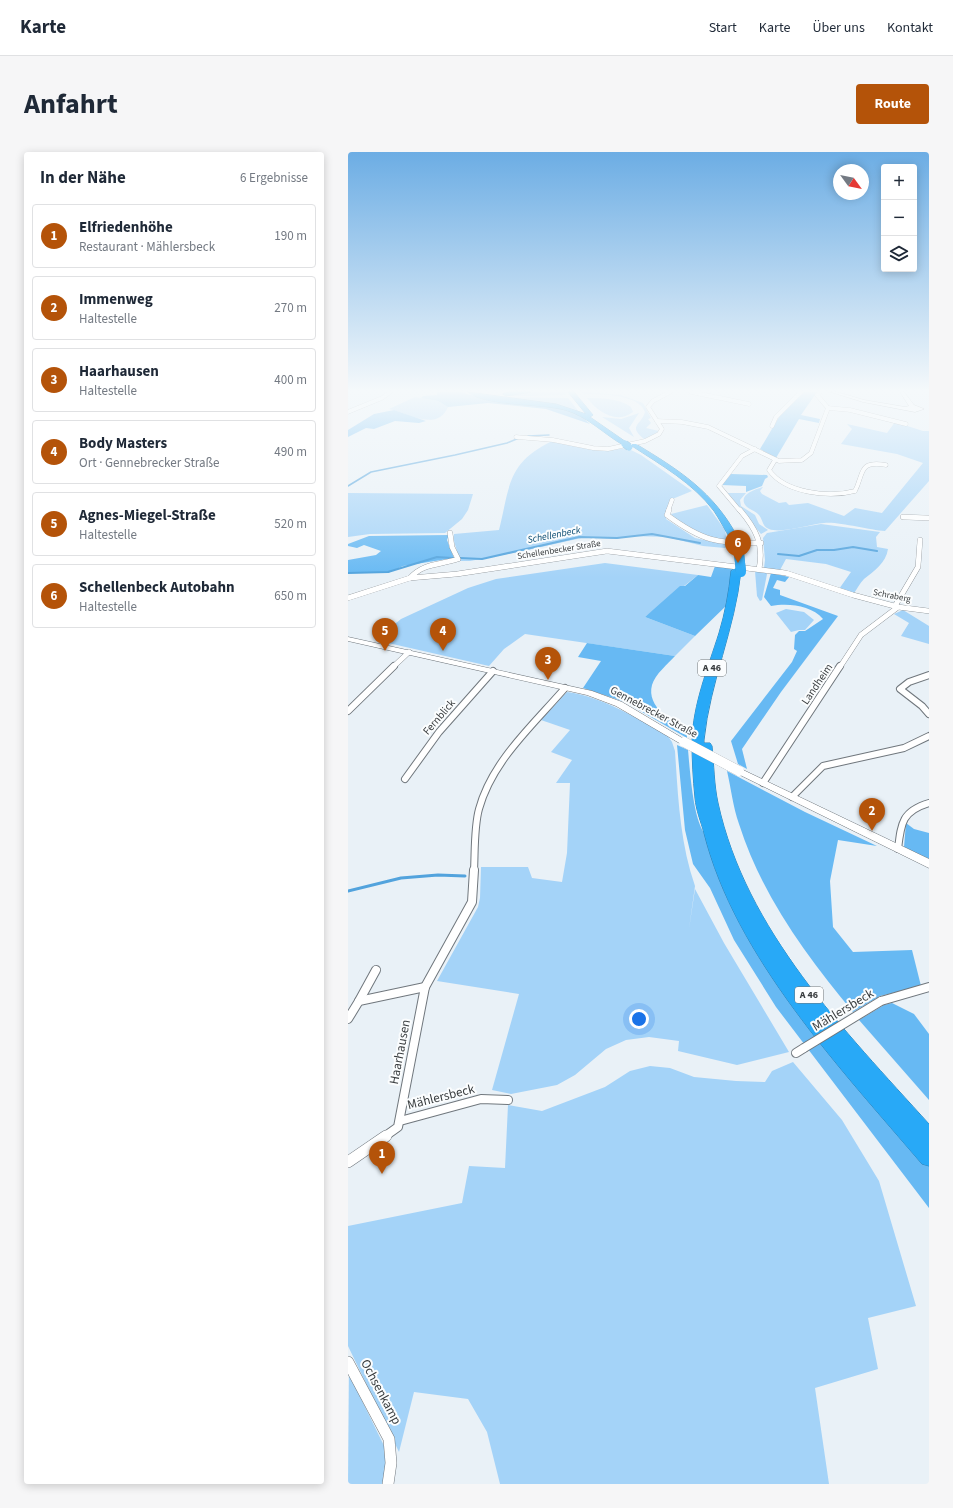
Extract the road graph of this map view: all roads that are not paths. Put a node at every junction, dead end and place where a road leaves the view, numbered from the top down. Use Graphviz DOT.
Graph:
graph roads {
  1 [pos="642,454"];
  2 [pos="747,454"];
  3 [pos="764,454"];
  4 [pos="810,454"];
  5 [pos="775,460"];
  6 [pos="886,465"];
  7 [pos="672,500"];
  8 [pos="903,516"];
  9 [pos="929,518"];
  10 [pos="450,533"];
  11 [pos="920,540"];
  12 [pos="761,544"];
  13 [pos="758,569"];
  14 [pos="738,572"];
  15 [pos="410,578"];
  16 [pos="853,595"];
  17 [pos="348,598"];
  18 [pos="896,606"];
  19 [pos="929,611"];
  20 [pos="348,639"];
  21 [pos="409,652"];
  22 [pos="493,671"];
  23 [pos="929,675"];
  24 [pos="565,688"];
  25 [pos="348,711"];
  26 [pos="929,714"];
  27 [pos="929,736"];
  28 [pos="405,779"];
  29 [pos="763,783"];
  30 [pos="792,797"];
  31 [pos="929,803"];
  32 [pos="898,849"];
  33 [pos="929,864"];
  34 [pos="376,970"];
  35 [pos="425,987"];
  36 [pos="929,987"];
  37 [pos="359,1001"];
  38 [pos="348,1020"];
  39 [pos="800,1051"];
  40 [pos="508,1100"];
  41 [pos="400,1121"];
  42 [pos="929,1137"];
  43 [pos="929,1157"];
  44 [pos="348,1162"];
  45 [pos="348,1362"];
  46 [pos="388,1484"];
  1 -- 14 [label="highway, A 46, bridge"];
  2 -- 12 [label="street"];
  3 -- 5 [label="street"];
  4 -- 5 [label="street"];
  5 -- 6 [label="street"];
  7 -- 12 [label="street"];
  8 -- 9 [label="street"];
  10 -- 15 [label="street, Schellenbecker Straße"];
  11 -- 18 [label="street"];
  12 -- 13 [label="street"];
  13 -- 15 [label="street, Schellenbecker Straße"];
  13 -- 16 [label="street, Schellenbecker Straße"];
  14 -- 42 [label="highway, A 46"];
  14 -- 43 [label="highway, A 46"];
  15 -- 17 [label="street, Schellenbecker Straße"];
  16 -- 18 [label="street, Schraberg"];
  18 -- 19 [label="street, Schraberg"];
  18 -- 29 [label="street, Landheim"];
  20 -- 21 [label="main road, Gennebrecker Straße"];
  21 -- 22 [label="main road, Gennebrecker Straße"];
  21 -- 25 [label="street"];
  22 -- 24 [label="main road, Gennebrecker Straße"];
  22 -- 28 [label="street, Fernblick"];
  23 -- 26 [label="street"];
  24 -- 29 [label="main road, Gennebrecker Straße, bridge"];
  24 -- 35 [label="street, Haarhausen"];
  27 -- 30 [label="street"];
  29 -- 30 [label="main road, Gennebrecker Straße"];
  30 -- 32 [label="main road, Gennebrecker Straße"];
  31 -- 32 [label="street"];
  32 -- 33 [label="main road, Gennebrecker Straße"];
  34 -- 37 [label="street"];
  35 -- 37 [label="street"];
  35 -- 41 [label="street, Haarhausen"];
  36 -- 39 [label="street, Mählersbeck, bridge"];
  37 -- 38 [label="street"];
  40 -- 41 [label="street, Mählersbeck"];
  41 -- 44 [label="street, Mählersbeck"];
  45 -- 46 [label="street, Ochsenkamp"];
}
